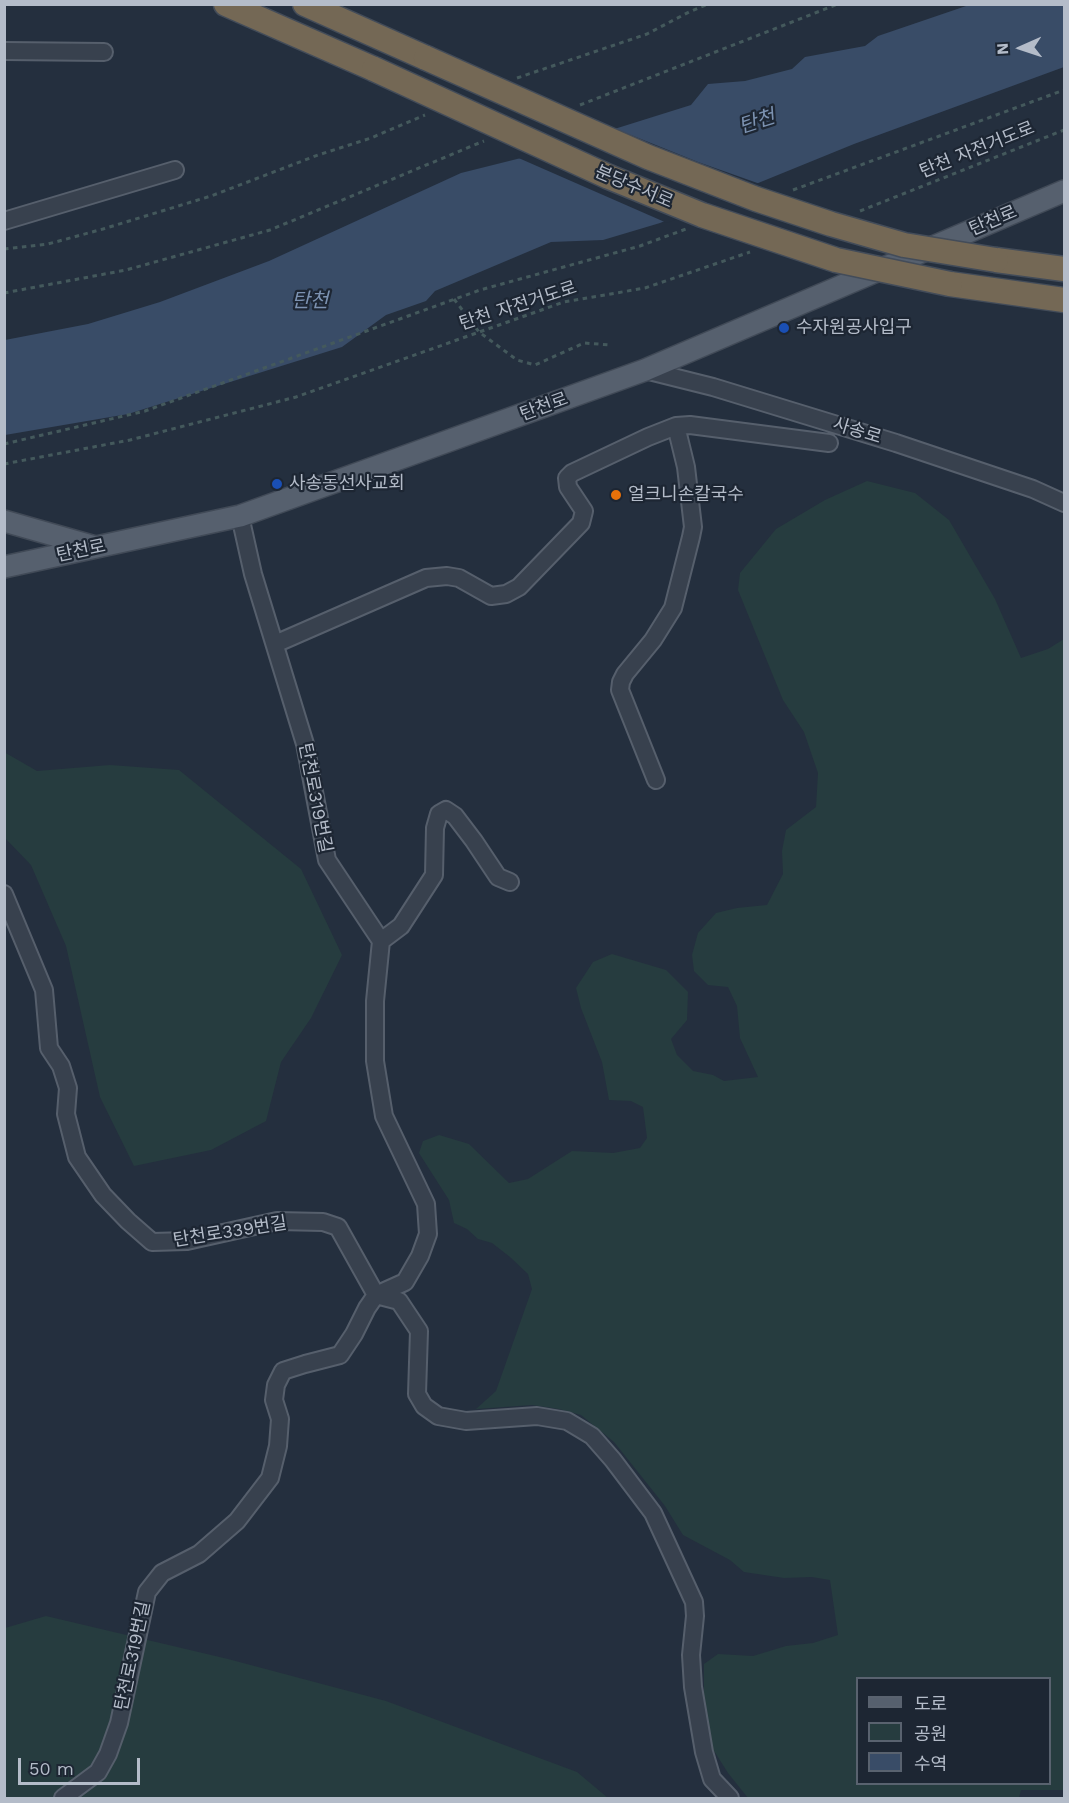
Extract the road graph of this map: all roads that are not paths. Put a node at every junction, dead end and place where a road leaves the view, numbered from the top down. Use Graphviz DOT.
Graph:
graph roads {
  1 [pos="226,4"];
  2 [pos="305,4"];
  3 [pos="4,51"];
  4 [pos="104,52"];
  5 [pos="175,170"];
  6 [pos="1065,191"];
  7 [pos="4,222"];
  8 [pos="1065,269"];
  9 [pos="1065,300"];
  10 [pos="645,370"];
  11 [pos="676,426"];
  12 [pos="829,444"];
  13 [pos="1065,503"];
  14 [pos="240,516"];
  15 [pos="4,521"];
  16 [pos="96,547"];
  17 [pos="4,567"];
  18 [pos="275,644"];
  19 [pos="656,780"];
  20 [pos="510,882"];
  21 [pos="4,894"];
  22 [pos="381,941"];
  23 [pos="376,1295"];
  24 [pos="63,1798"];
  25 [pos="730,1798"];
  1 -- 9 [label="highway, 분당수서로, bridge"];
  2 -- 8 [label="highway, 분당수서로, bridge"];
  3 -- 4 [label="street"];
  5 -- 7 [label="street"];
  6 -- 10 [label="main road, 탄천로"];
  10 -- 13 [label="street, 사송로"];
  10 -- 14 [label="main road, 탄천로"];
  11 -- 12 [label="street"];
  11 -- 18 [label="street"];
  11 -- 19 [label="street"];
  14 -- 16 [label="main road, 탄천로"];
  14 -- 18 [label="street, 탄천로319번길"];
  15 -- 16 [label="main road"];
  16 -- 17 [label="main road, 탄천로"];
  18 -- 22 [label="street, 탄천로319번길"];
  20 -- 22 [label="street"];
  21 -- 23 [label="street, 탄천로339번길"];
  22 -- 23 [label="street"];
  23 -- 24 [label="street, 탄천로319번길"];
  23 -- 25 [label="street"];
}
